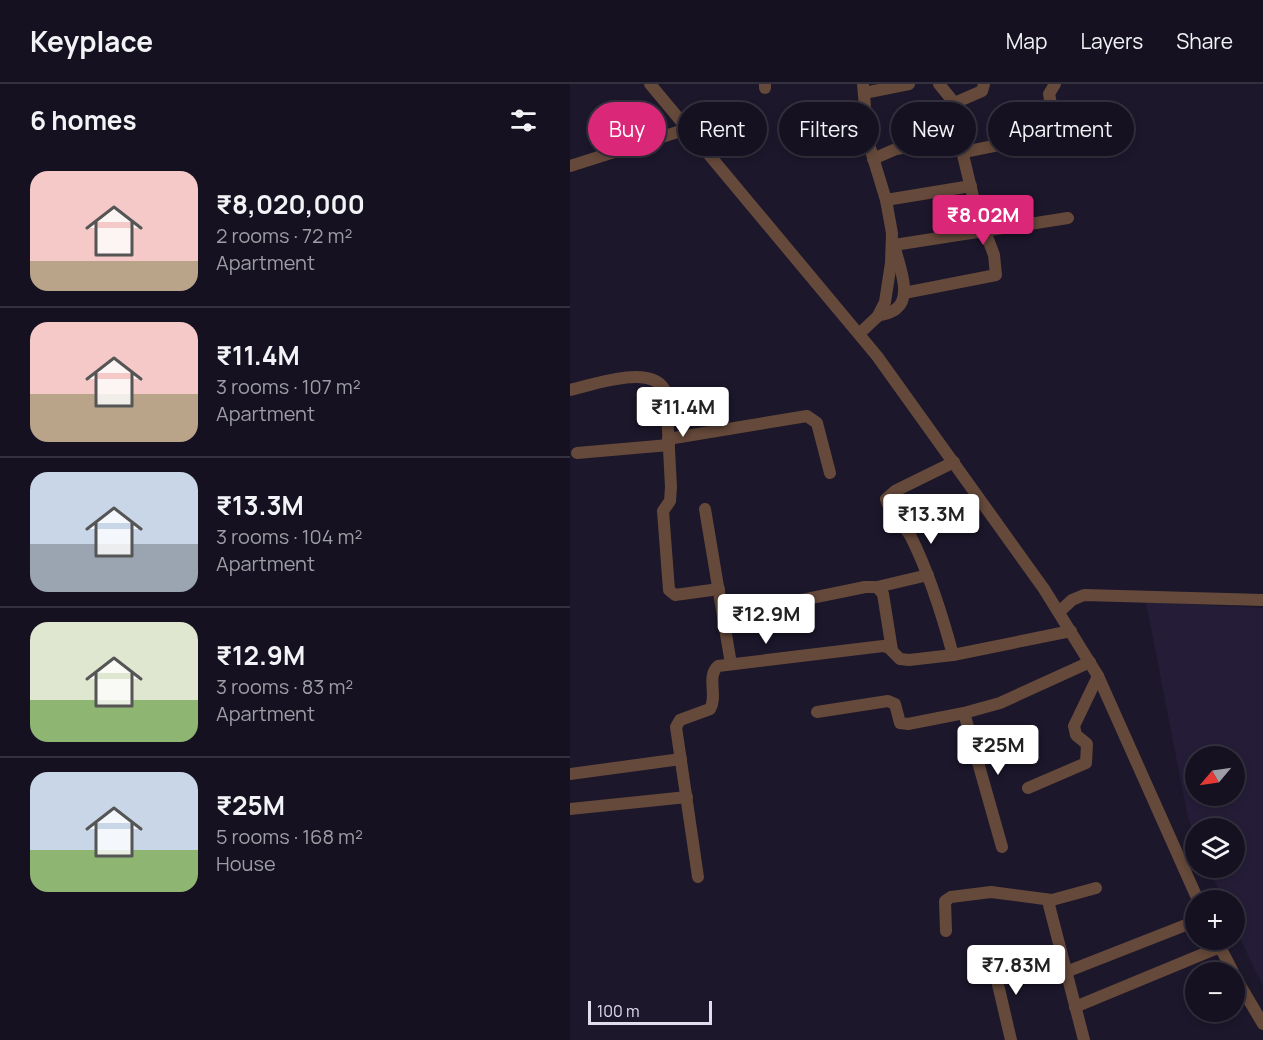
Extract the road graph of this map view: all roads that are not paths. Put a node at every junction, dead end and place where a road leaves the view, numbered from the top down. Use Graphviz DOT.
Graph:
graph roads {
  1 [pos="650,84"];
  2 [pos="909,84"];
  3 [pos="939,84"];
  4 [pos="984,84"];
  5 [pos="1055,84"];
  6 [pos="864,88"];
  7 [pos="954,102"];
  8 [pos="959,102"];
  9 [pos="678,118"];
  10 [pos="678,132"];
  11 [pos="976,150"];
  12 [pos="891,151"];
  13 [pos="710,156"];
  14 [pos="965,156"];
  15 [pos="873,159"];
  16 [pos="570,166"];
  17 [pos="971,186"];
  18 [pos="886,200"];
  19 [pos="1068,218"];
  20 [pos="985,231"];
  21 [pos="893,239"];
  22 [pos="904,293"];
  23 [pos="878,316"];
  24 [pos="859,334"];
  25 [pos="570,390"];
  26 [pos="669,442"];
  27 [pos="578,453"];
  28 [pos="954,462"];
  29 [pos="830,473"];
  30 [pos="705,509"];
  31 [pos="928,575"];
  32 [pos="878,587"];
  33 [pos="718,589"];
  34 [pos="1263,600"];
  35 [pos="1059,612"];
  36 [pos="723,616"];
  37 [pos="1071,631"];
  38 [pos="892,650"];
  39 [pos="953,655"];
  40 [pos="1090,662"];
  41 [pos="731,664"];
  42 [pos="1098,676"];
  43 [pos="817,712"];
  44 [pos="964,713"];
  45 [pos="681,759"];
  46 [pos="570,774"];
  47 [pos="1029,788"];
  48 [pos="687,797"];
  49 [pos="570,809"];
  50 [pos="1002,847"];
  51 [pos="699,877"];
  52 [pos="1096,888"];
  53 [pos="1194,890"];
  54 [pos="1052,900"];
  55 [pos="1185,925"];
  56 [pos="946,931"];
  57 [pos="1202,950"];
  58 [pos="992,958"];
  59 [pos="1066,972"];
  60 [pos="1245,993"];
  61 [pos="1075,1006"];
  62 [pos="1263,1024"];
  63 [pos="1011,1040"];
  64 [pos="1084,1040"];
  1 -- 9 [label="street"];
  2 -- 6 [label="street"];
  3 -- 7 [label="street"];
  4 -- 8 [label="street"];
  5 -- 11 [label="street"];
  6 -- 15 [label="street"];
  10 -- 16 [label="street"];
  12 -- 15 [label="street"];
  13 -- 24 [label="street"];
  14 -- 17 [label="street"];
  15 -- 18 [label="street"];
  17 -- 18 [label="street"];
  17 -- 20 [label="street"];
  18 -- 21 [label="street"];
  19 -- 20 [label="street"];
  20 -- 21 [label="street"];
  20 -- 22 [label="street"];
  21 -- 22 [label="street"];
  21 -- 23 [label="street"];
  22 -- 23 [label="street"];
  23 -- 24 [label="street"];
  24 -- 28 [label="street"];
  25 -- 26 [label="street"];
  26 -- 27 [label="street"];
  26 -- 29 [label="street"];
  26 -- 33 [label="street"];
  28 -- 31 [label="street"];
  28 -- 35 [label="street"];
  30 -- 33 [label="street"];
  31 -- 32 [label="street"];
  31 -- 39 [label="street"];
  32 -- 36 [label="street"];
  32 -- 38 [label="street"];
  33 -- 36 [label="street"];
  34 -- 35 [label="street"];
  35 -- 37 [label="street"];
  36 -- 41 [label="street"];
  37 -- 39 [label="street"];
  37 -- 40 [label="street"];
  38 -- 39 [label="street"];
  38 -- 41 [label="street"];
  40 -- 42 [label="street"];
  40 -- 44 [label="street"];
  41 -- 45 [label="street"];
  42 -- 47 [label="street"];
  42 -- 53 [label="street"];
  43 -- 44 [label="street"];
  44 -- 50 [label="street"];
  45 -- 46 [label="street"];
  45 -- 48 [label="street"];
  48 -- 49 [label="street"];
  48 -- 51 [label="street"];
  52 -- 54 [label="street"];
  54 -- 56 [label="street"];
  54 -- 59 [label="street"];
  55 -- 59 [label="street"];
  57 -- 61 [label="street"];
  58 -- 63 [label="street"];
  59 -- 61 [label="street"];
  60 -- 62 [label="street"];
  61 -- 64 [label="street"];
}
